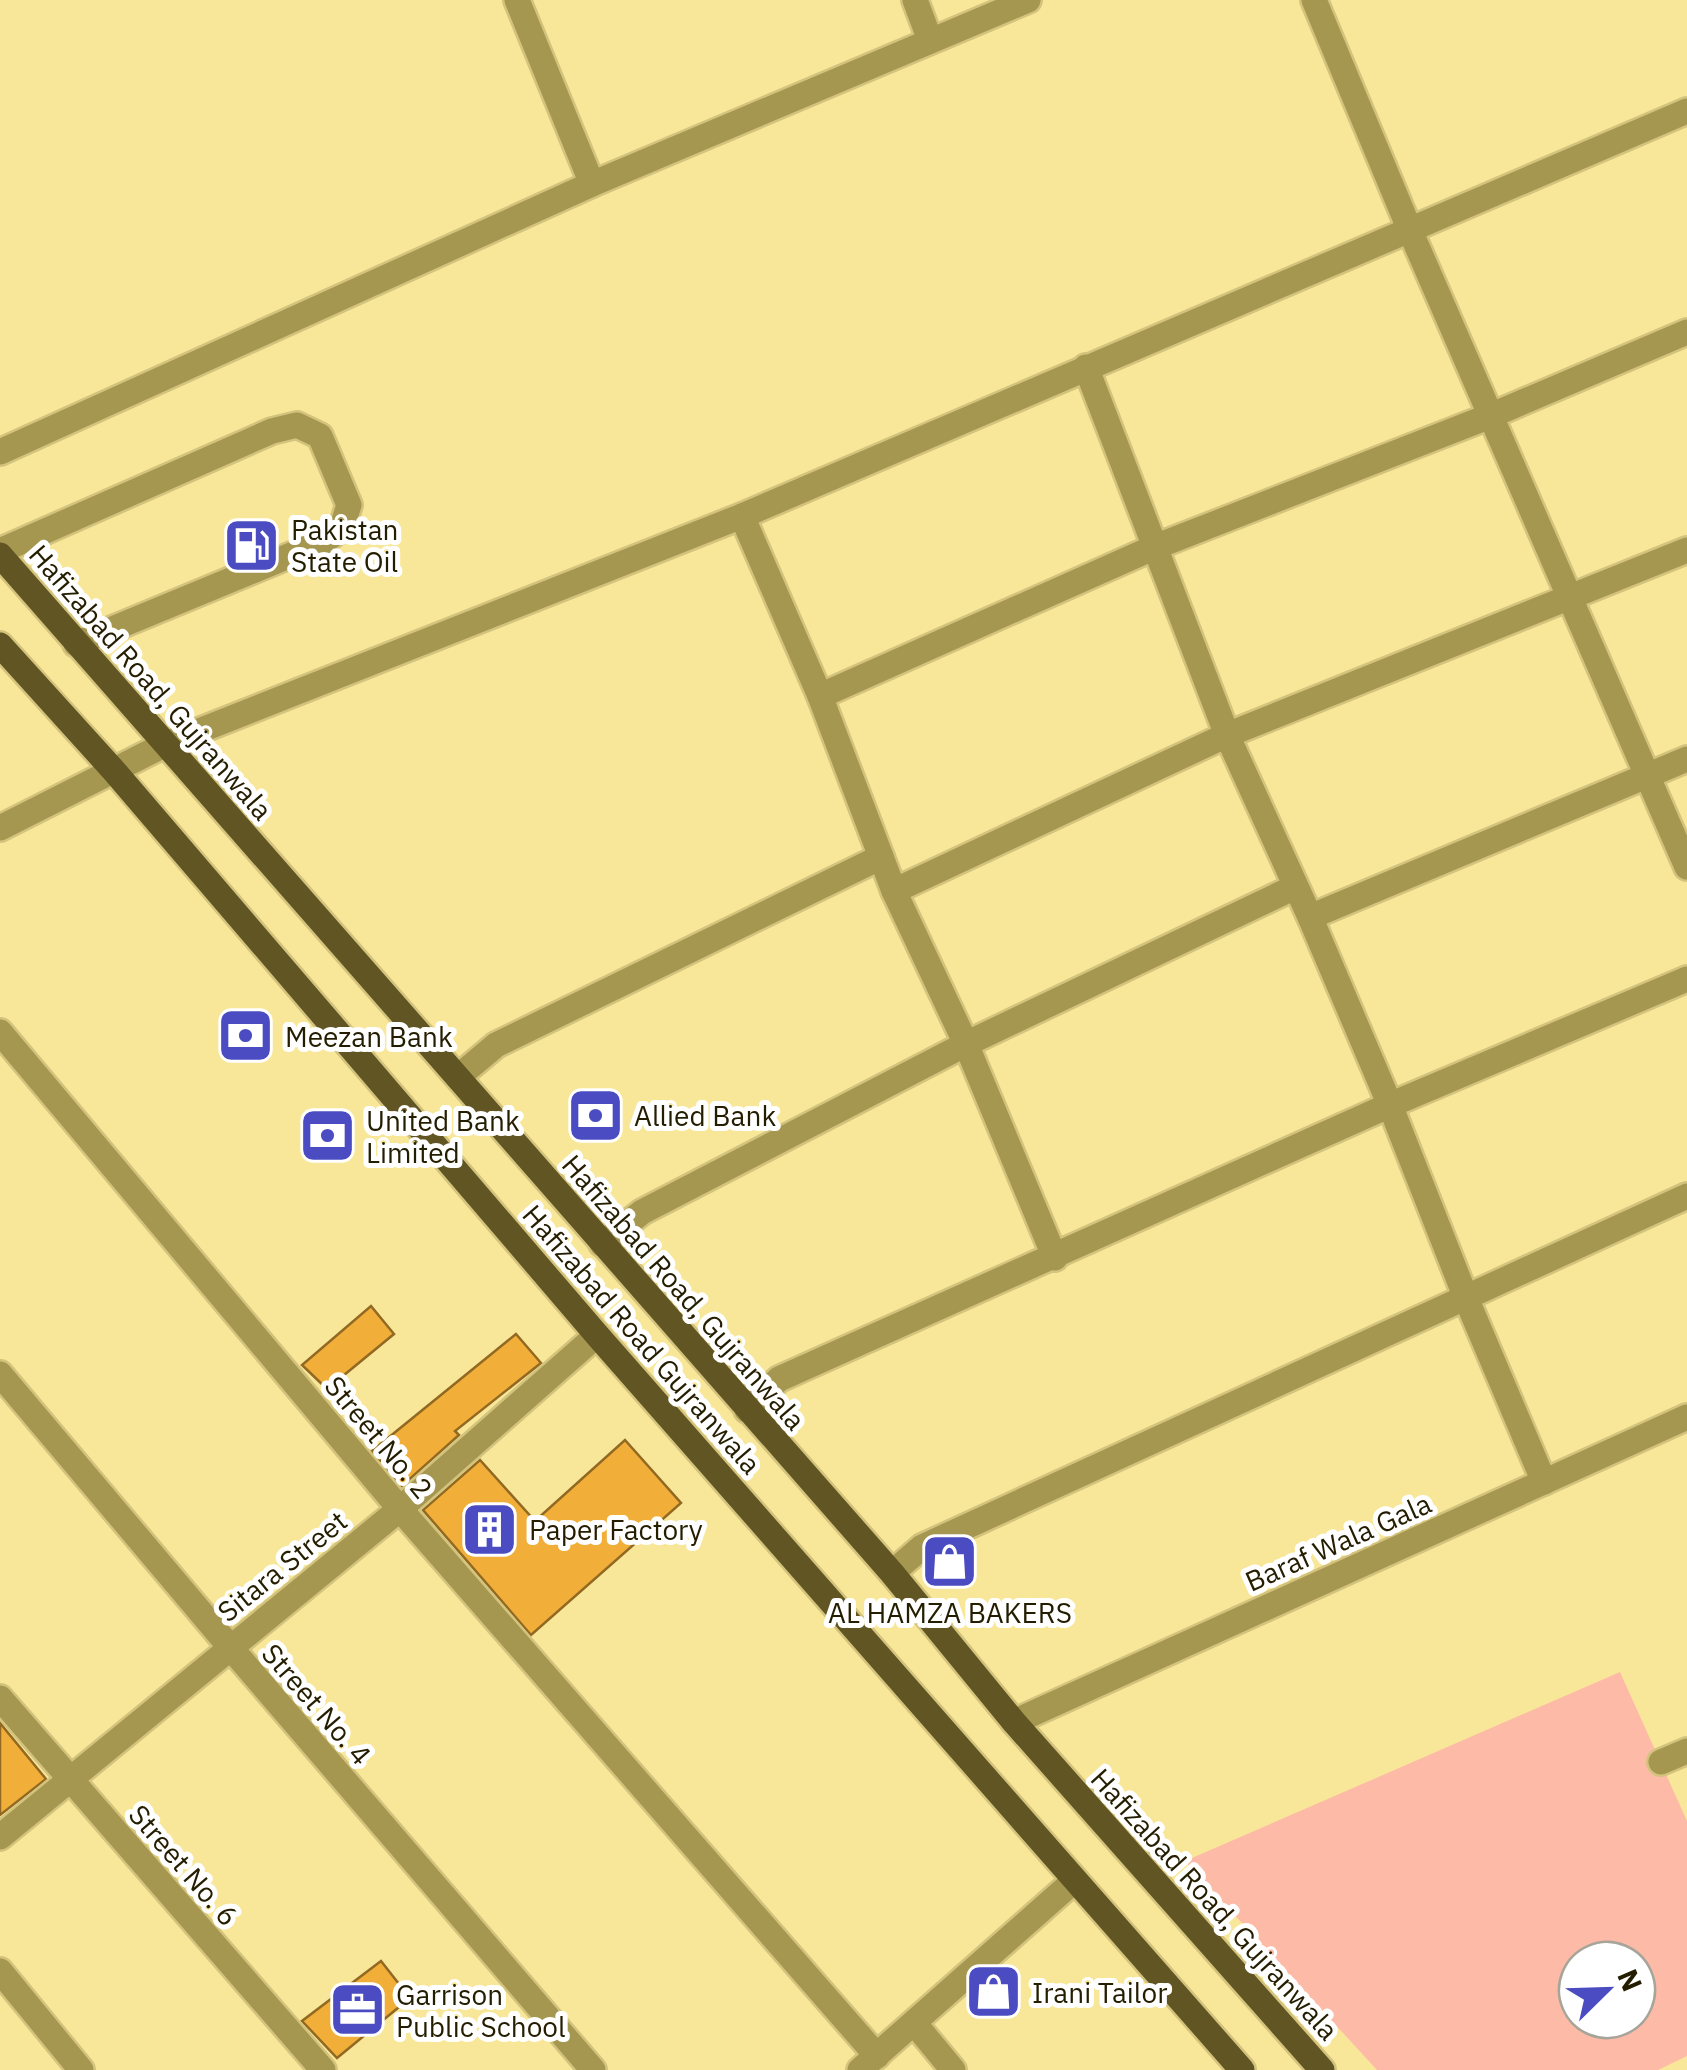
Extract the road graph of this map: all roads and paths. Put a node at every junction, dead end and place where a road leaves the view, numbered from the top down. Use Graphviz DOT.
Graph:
graph roads {
  1 [pos="518,0"];
  2 [pos="915,0"];
  3 [pos="1028,0"];
  4 [pos="1314,0"];
  5 [pos="930,40"];
  6 [pos="1687,111"];
  7 [pos="592,184"];
  8 [pos="1409,228"];
  9 [pos="1687,332"];
  10 [pos="1086,367"];
  11 [pos="1490,416"];
  12 [pos="0,452"];
  13 [pos="742,516"];
  14 [pos="1155,547"];
  15 [pos="1687,550"];
  16 [pos="0,553"];
  17 [pos="1572,598"];
  18 [pos="0,644"];
  19 [pos="76,644"];
  20 [pos="820,696"];
  21 [pos="1227,735"];
  22 [pos="166,744"];
  23 [pos="1687,759"];
  24 [pos="115,772"];
  25 [pos="1648,775"];
  26 [pos="0,828"];
  27 [pos="881,858"];
  28 [pos="1687,867"];
  29 [pos="1296,887"];
  30 [pos="894,891"];
  31 [pos="1310,917"];
  32 [pos="1687,979"];
  33 [pos="0,1032"];
  34 [pos="966,1044"];
  35 [pos="458,1077"];
  36 [pos="1390,1105"];
  37 [pos="1687,1196"];
  38 [pos="602,1244"];
  39 [pos="1055,1258"];
  40 [pos="1466,1298"];
  41 [pos="597,1335"];
  42 [pos="0,1374"];
  43 [pos="747,1410"];
  44 [pos="1684,1425"];
  45 [pos="1544,1482"];
  46 [pos="400,1509"];
  47 [pos="892,1573"];
  48 [pos="230,1648"];
  49 [pos="0,1698"];
  50 [pos="1014,1722"];
  51 [pos="1687,1751"];
  52 [pos="1661,1762"];
  53 [pos="70,1779"];
  54 [pos="0,1836"];
  55 [pos="1075,1880"];
  56 [pos="0,1971"];
  57 [pos="915,2024"];
  58 [pos="868,2063"];
  59 [pos="81,2070"];
  60 [pos="323,2070"];
  61 [pos="592,2070"];
  62 [pos="953,2070"];
  63 [pos="1242,2070"];
  64 [pos="1322,2070"];
  1 -- 7 [label="street"];
  2 -- 5 [label="street"];
  3 -- 5 [label="street"];
  4 -- 8 [label="street"];
  5 -- 7 [label="street"];
  6 -- 8 [label="street"];
  7 -- 12 [label="street"];
  8 -- 10 [label="street"];
  8 -- 11 [label="street"];
  9 -- 11 [label="street"];
  10 -- 13 [label="street"];
  10 -- 14 [label="street"];
  11 -- 14 [label="street"];
  11 -- 17 [label="street"];
  13 -- 20 [label="street"];
  13 -- 22 [label="street"];
  14 -- 20 [label="street"];
  14 -- 21 [label="street"];
  15 -- 17 [label="street"];
  16 -- 19 [label="main road, Hafizabad Road, Gujranwala"];
  16 -- 19 [label="street"];
  17 -- 21 [label="street"];
  17 -- 25 [label="street"];
  18 -- 24 [label="main road, Hafizabad Road Gujranwala"];
  19 -- 22 [label="main road, Hafizabad Road, Gujranwala"];
  20 -- 27 [label="street"];
  21 -- 29 [label="street"];
  21 -- 30 [label="street"];
  22 -- 24 [label="street"];
  22 -- 35 [label="main road, Hafizabad Road, Gujranwala"];
  23 -- 25 [label="street"];
  24 -- 26 [label="street"];
  24 -- 41 [label="main road, Hafizabad Road Gujranwala"];
  25 -- 28 [label="street"];
  25 -- 31 [label="street"];
  27 -- 30 [label="street"];
  27 -- 35 [label="street"];
  29 -- 31 [label="street"];
  29 -- 34 [label="street"];
  30 -- 34 [label="street"];
  31 -- 36 [label="street"];
  32 -- 36 [label="street"];
  33 -- 46 [label="street, Street No. 2"];
  34 -- 38 [label="street"];
  34 -- 39 [label="street"];
  35 -- 38 [label="main road, Hafizabad Road, Gujranwala"];
  36 -- 39 [label="street"];
  36 -- 40 [label="street"];
  37 -- 40 [label="street"];
  38 -- 43 [label="main road, Hafizabad Road, Gujranwala"];
  39 -- 43 [label="street"];
  40 -- 45 [label="street"];
  40 -- 47 [label="street"];
  41 -- 46 [label="street, Sitara Street"];
  41 -- 55 [label="main road, Hafizabad Road Gujranwala"];
  42 -- 48 [label="street, Street No. 4"];
  43 -- 47 [label="main road, Hafizabad Road, Gujranwala"];
  44 -- 45 [label="street, Baraf Wala Gala"];
  45 -- 50 [label="street, Baraf Wala Gala"];
  46 -- 48 [label="street, Sitara Street"];
  46 -- 58 [label="street, Street No. 2"];
  47 -- 50 [label="main road, Hafizabad Road, Gujranwala"];
  48 -- 53 [label="street, Sitara Street"];
  48 -- 61 [label="street, Street No. 4"];
  49 -- 53 [label="street, Street No. 6"];
  50 -- 64 [label="main road, Hafizabad Road, Gujranwala"];
  51 -- 52 [label="street"];
  53 -- 54 [label="street, Sitara Street"];
  53 -- 60 [label="street, Street No. 6"];
  55 -- 57 [label="street"];
  55 -- 63 [label="main road, Hafizabad Road Gujranwala"];
  56 -- 59 [label="street"];
  57 -- 58 [label="street"];
  57 -- 62 [label="street"];
}
